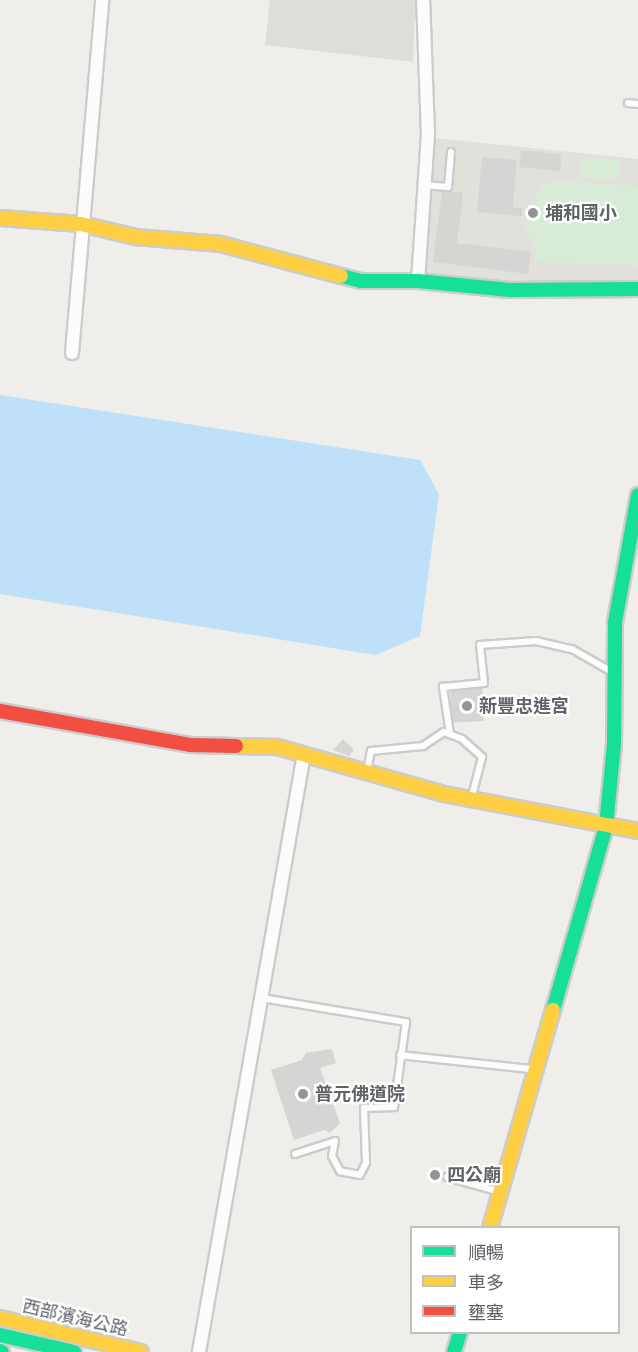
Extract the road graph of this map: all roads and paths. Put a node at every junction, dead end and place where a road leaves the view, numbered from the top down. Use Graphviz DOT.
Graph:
graph roads {
  1 [pos="102,0"];
  2 [pos="423,0"];
  3 [pos="628,103"];
  4 [pos="638,104"];
  5 [pos="451,152"];
  6 [pos="424,184"];
  7 [pos="0,218"];
  8 [pos="81,224"];
  9 [pos="418,281"];
  10 [pos="638,289"];
  11 [pos="72,353"];
  12 [pos="638,495"];
  13 [pos="612,672"];
  14 [pos="0,711"];
  15 [pos="450,734"];
  16 [pos="304,754"];
  17 [pos="366,775"];
  18 [pos="472,800"];
  19 [pos="606,826"];
  20 [pos="638,831"];
  21 [pos="261,998"];
  22 [pos="400,1055"];
  23 [pos="536,1070"];
  24 [pos="295,1154"];
  25 [pos="447,1177"];
  26 [pos="500,1192"];
  27 [pos="490,1226"];
  28 [pos="0,1318"];
  29 [pos="459,1334"];
  30 [pos="0,1335"];
  31 [pos="74,1352"];
  32 [pos="141,1352"];
  33 [pos="199,1352"];
  34 [pos="454,1352"];
  1 -- 8 [label="street"];
  2 -- 6 [label="street"];
  3 -- 4 [label="lane"];
  5 -- 6 [label="lane"];
  6 -- 9 [label="street"];
  7 -- 8 [label="main road"];
  8 -- 9 [label="main road"];
  8 -- 11 [label="street"];
  9 -- 10 [label="main road"];
  12 -- 13 [label="main road"];
  13 -- 15 [label="lane"];
  13 -- 19 [label="main road"];
  14 -- 16 [label="main road"];
  15 -- 17 [label="lane"];
  15 -- 18 [label="lane"];
  16 -- 17 [label="main road"];
  16 -- 21 [label="street"];
  17 -- 18 [label="main road"];
  18 -- 19 [label="main road"];
  19 -- 20 [label="main road"];
  19 -- 23 [label="main road"];
  21 -- 22 [label="lane"];
  21 -- 33 [label="street"];
  22 -- 23 [label="lane"];
  22 -- 24 [label="lane"];
  23 -- 26 [label="main road"];
  25 -- 26 [label="lane"];
  26 -- 27 [label="main road"];
  28 -- 32 [label="main road, 西部濱海公路"];
  29 -- 34 [label="main road"];
  30 -- 31 [label="main road"];
}
